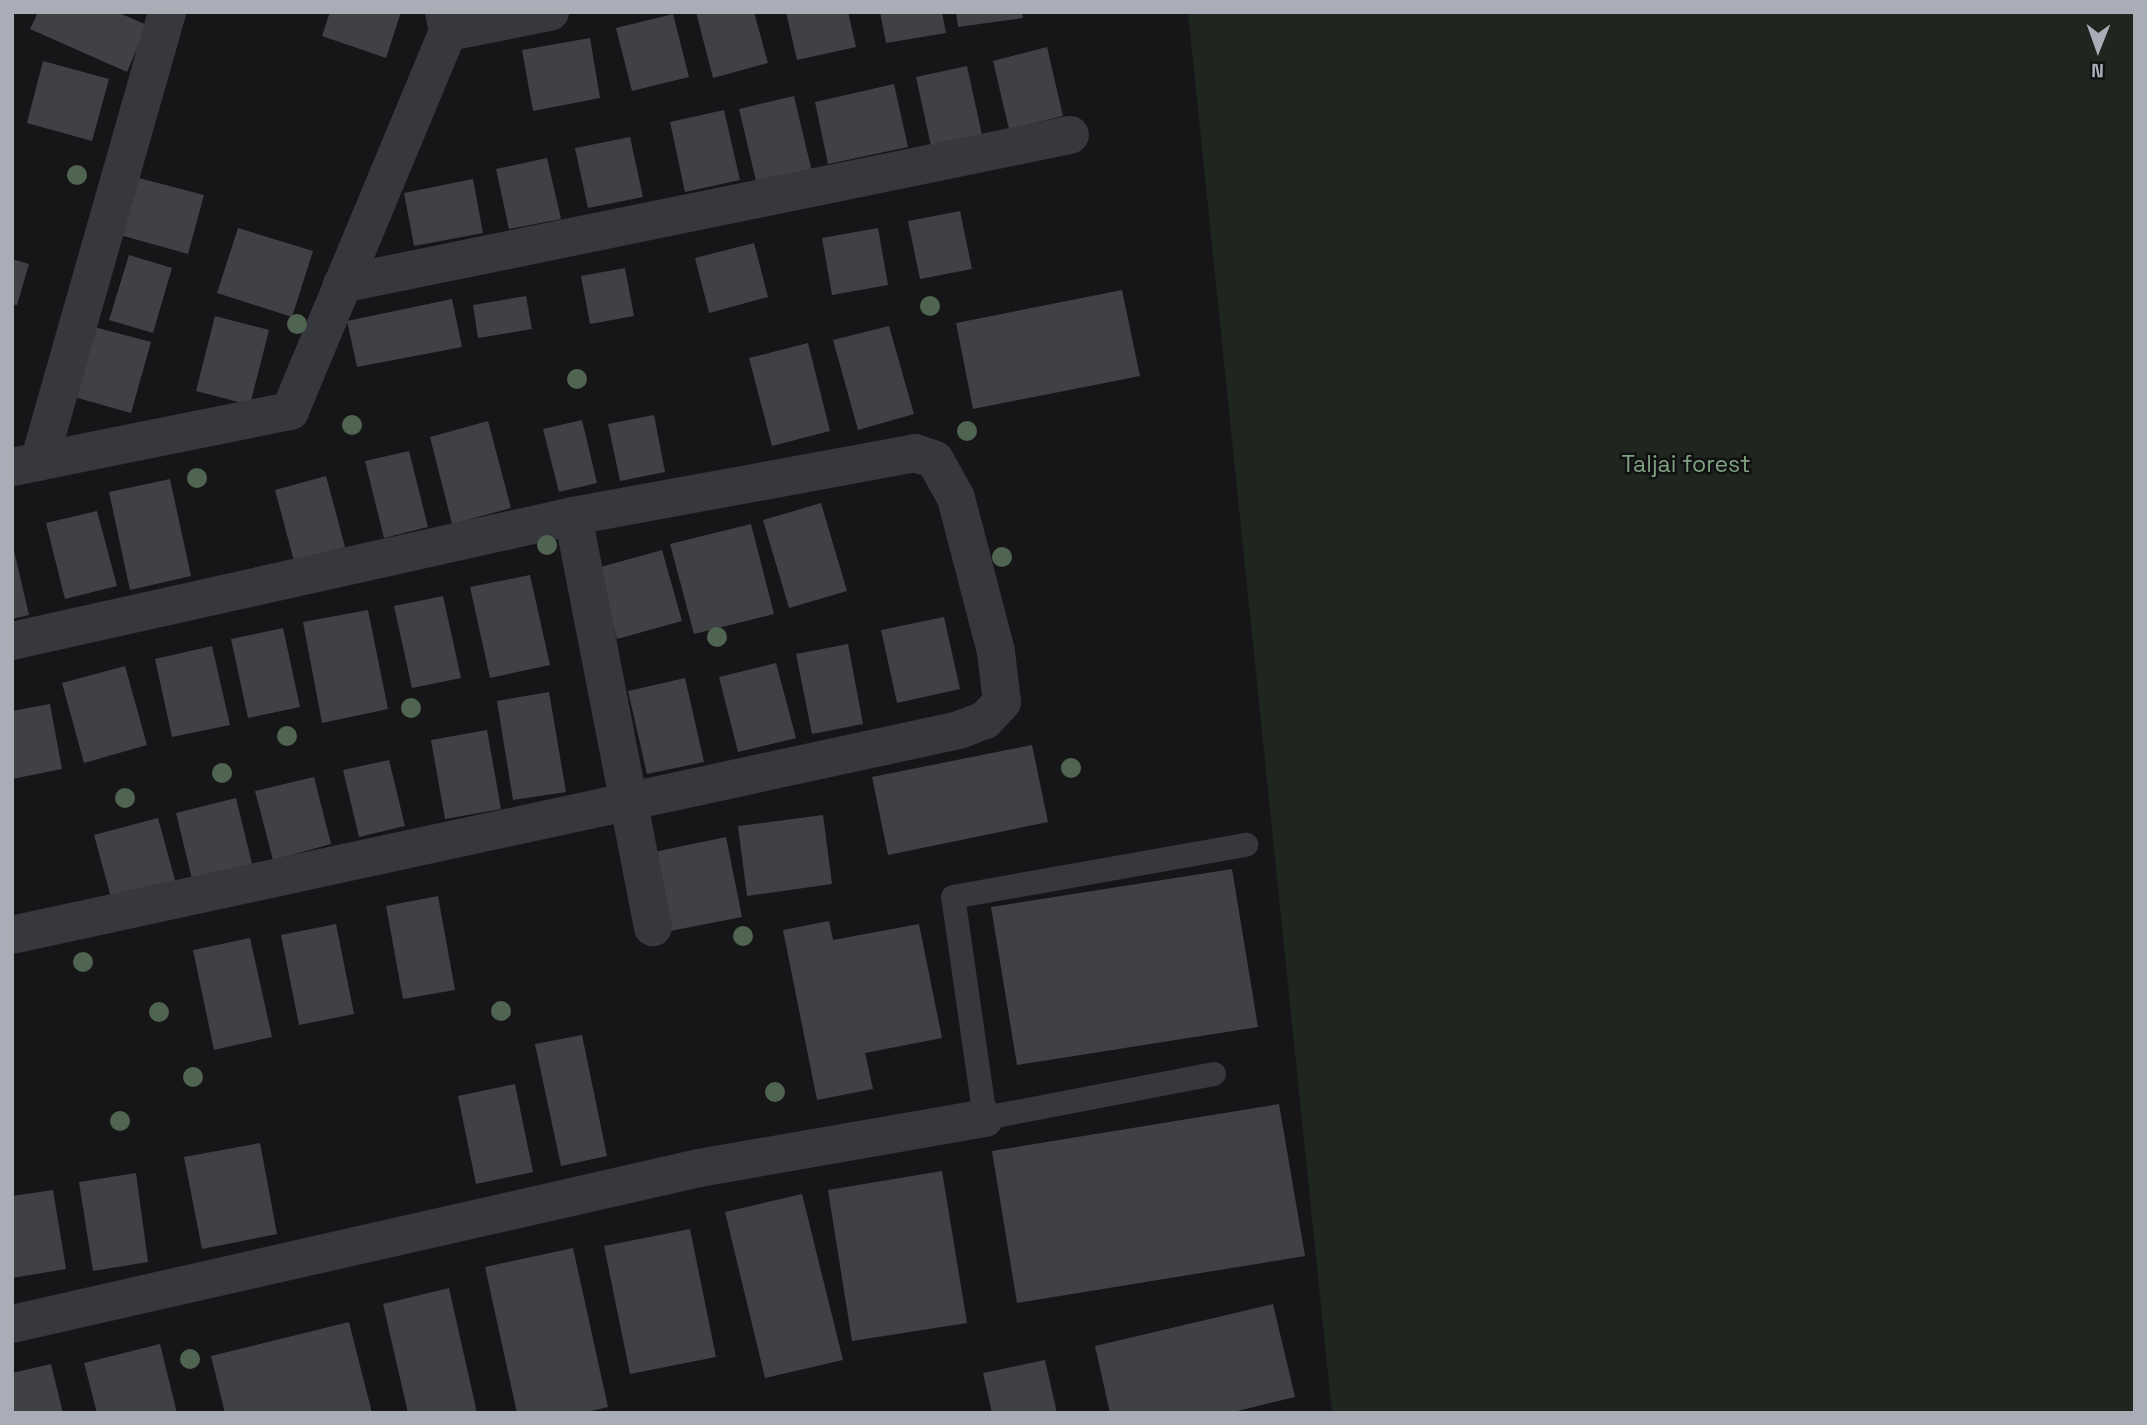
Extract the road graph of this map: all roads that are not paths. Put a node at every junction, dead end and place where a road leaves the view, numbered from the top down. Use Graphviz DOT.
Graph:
graph roads {
  1 [pos="167,12"];
  2 [pos="550,12"];
  3 [pos="446,22"];
  4 [pos="1070,135"];
  5 [pos="342,284"];
  6 [pos="25,465"];
  7 [pos="573,516"];
  8 [pos="12,641"];
  9 [pos="628,802"];
  10 [pos="1246,845"];
  11 [pos="653,927"];
  12 [pos="12,935"];
  13 [pos="1214,1074"];
  14 [pos="985,1118"];
  15 [pos="12,1324"];
  1 -- 6 [label="street"];
  2 -- 3 [label="street"];
  3 -- 5 [label="street"];
  4 -- 5 [label="street"];
  5 -- 6 [label="street"];
  7 -- 8 [label="street"];
  7 -- 9 [label="street"];
  7 -- 9 [label="street"];
  9 -- 11 [label="street"];
  9 -- 12 [label="street"];
  10 -- 14 [label="lane"];
  13 -- 14 [label="lane"];
  14 -- 15 [label="street"];
}
